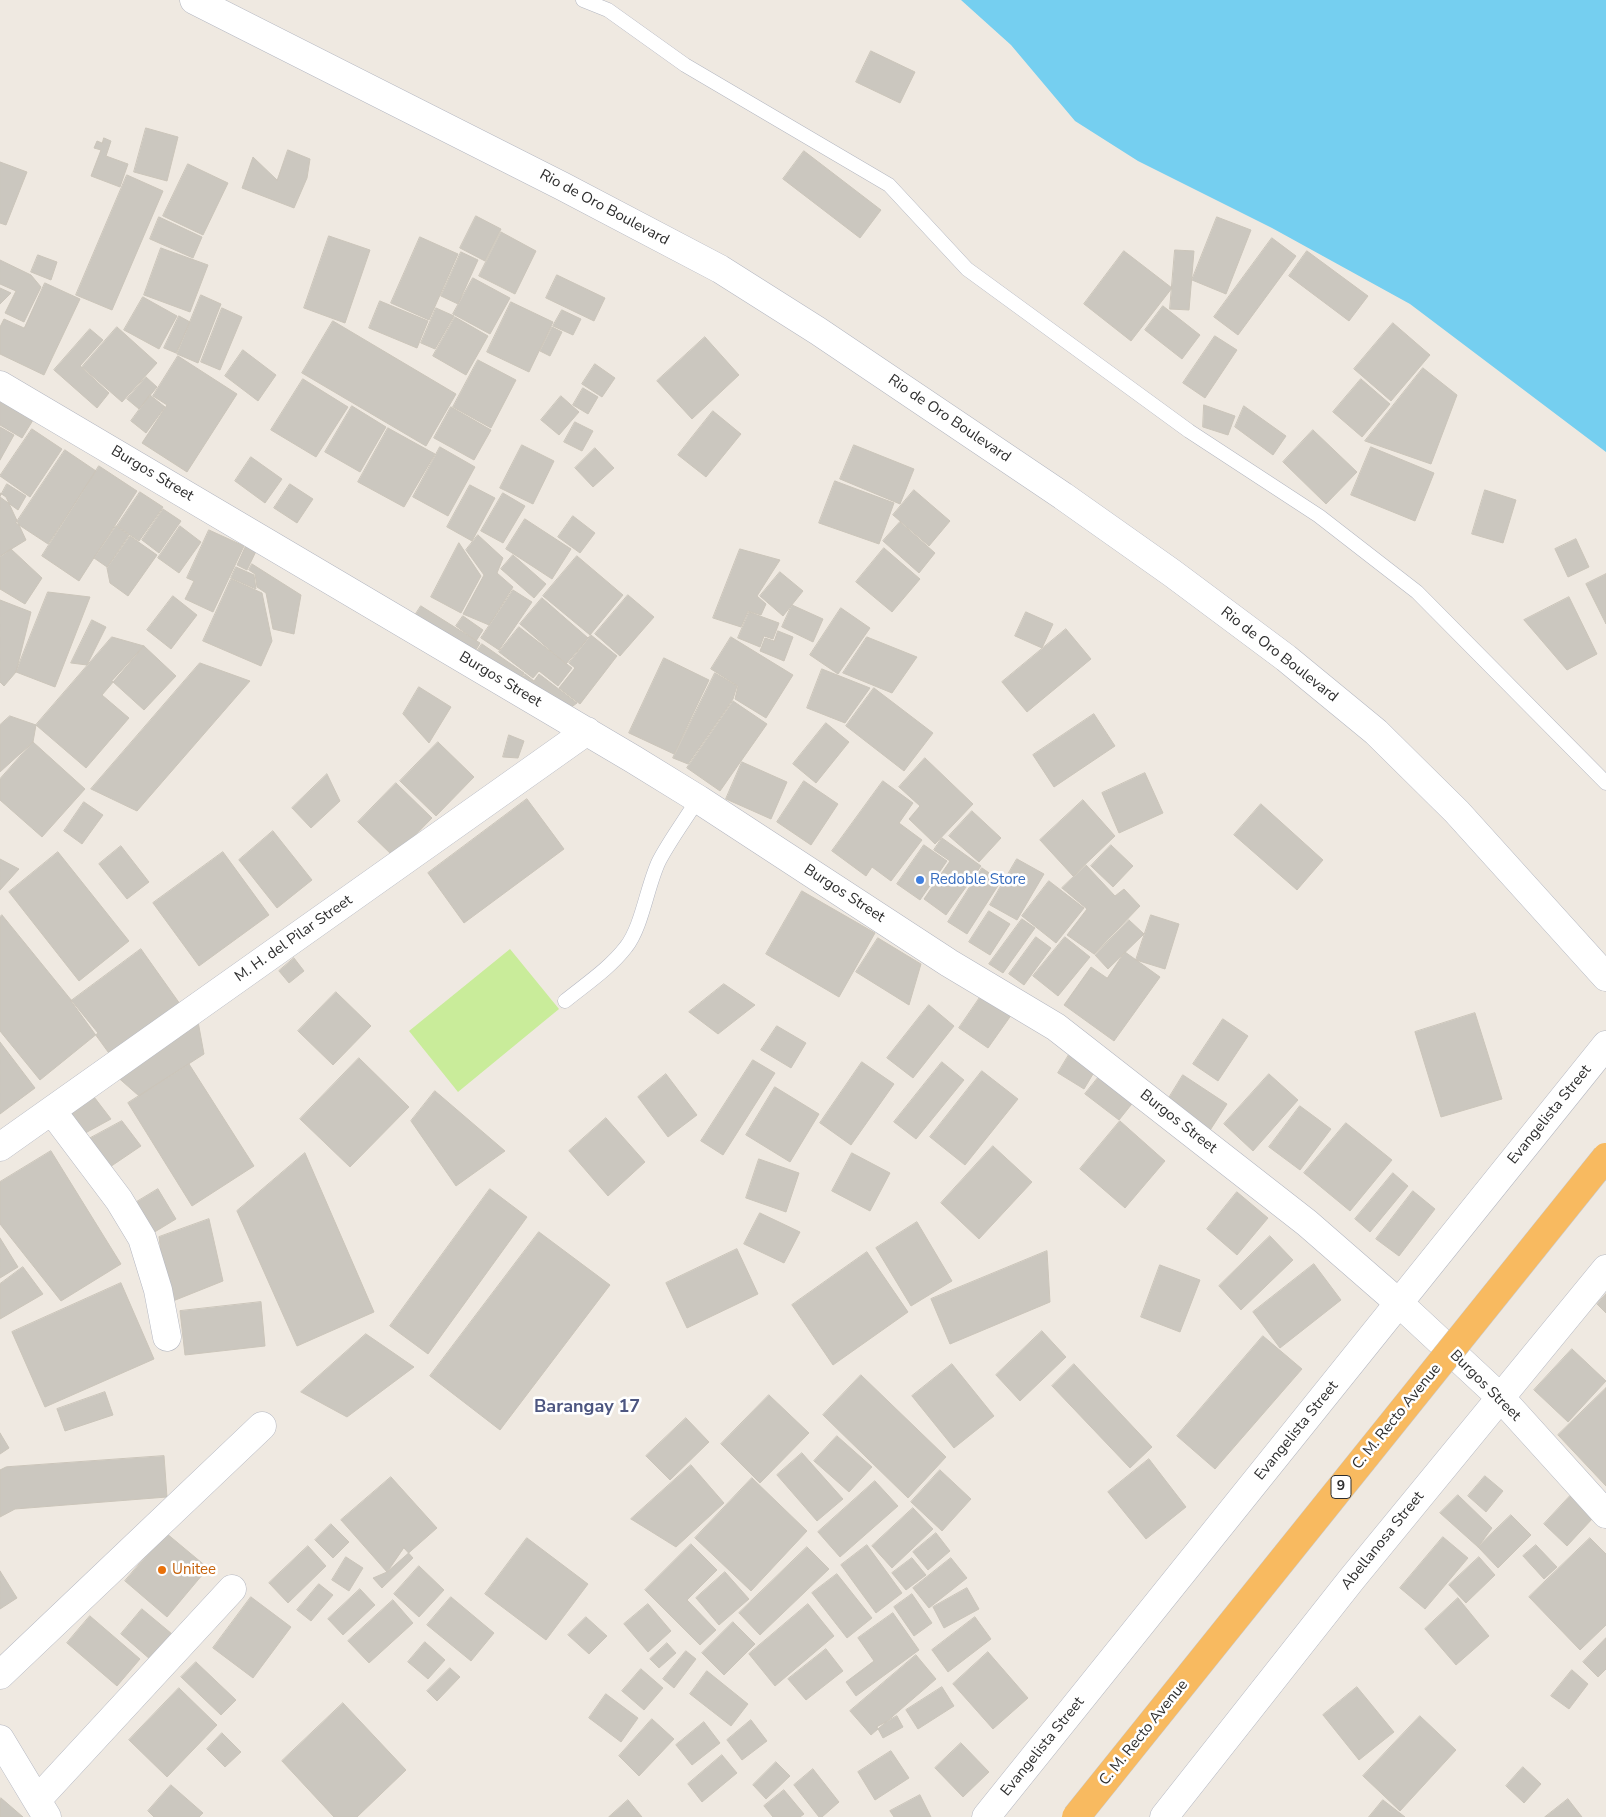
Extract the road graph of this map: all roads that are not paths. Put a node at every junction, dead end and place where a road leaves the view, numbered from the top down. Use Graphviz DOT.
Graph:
graph roads {
  1 [pos="194,0"];
  2 [pos="583,0"];
  3 [pos="0,385"];
  4 [pos="587,731"];
  5 [pos="1606,783"];
  6 [pos="698,799"];
  7 [pos="1606,977"];
  8 [pos="566,1001"];
  9 [pos="1606,1045"];
  10 [pos="52,1111"];
  11 [pos="0,1146"];
  12 [pos="1606,1157"];
  13 [pos="1606,1269"];
  14 [pos="1400,1304"];
  15 [pos="167,1337"];
  16 [pos="1500,1398"];
  17 [pos="262,1426"];
  18 [pos="1606,1514"];
  19 [pos="232,1589"];
  20 [pos="0,1675"];
  21 [pos="0,1739"];
  22 [pos="42,1808"];
  23 [pos="986,1817"];
  24 [pos="1076,1817"];
  25 [pos="1164,1817"];
  1 -- 7 [label="street, Rio de Oro Boulevard"];
  2 -- 5 [label="lane"];
  3 -- 4 [label="street, Burgos Street"];
  4 -- 6 [label="street, Burgos Street"];
  4 -- 10 [label="street, M. H. del Pilar Street"];
  6 -- 8 [label="lane"];
  6 -- 14 [label="street, Burgos Street"];
  9 -- 14 [label="street, Evangelista Street"];
  10 -- 11 [label="street, M. H. del Pilar Street"];
  10 -- 15 [label="street"];
  12 -- 24 [label="highway, C. M. Recto Avenue / 9, bridge"];
  13 -- 16 [label="street, Abellanosa Street"];
  14 -- 16 [label="street, Burgos Street"];
  14 -- 23 [label="street, Evangelista Street"];
  16 -- 18 [label="street, Burgos Street"];
  16 -- 25 [label="street, Abellanosa Street"];
  17 -- 20 [label="street"];
  19 -- 22 [label="street"];
  21 -- 22 [label="street"];
}
